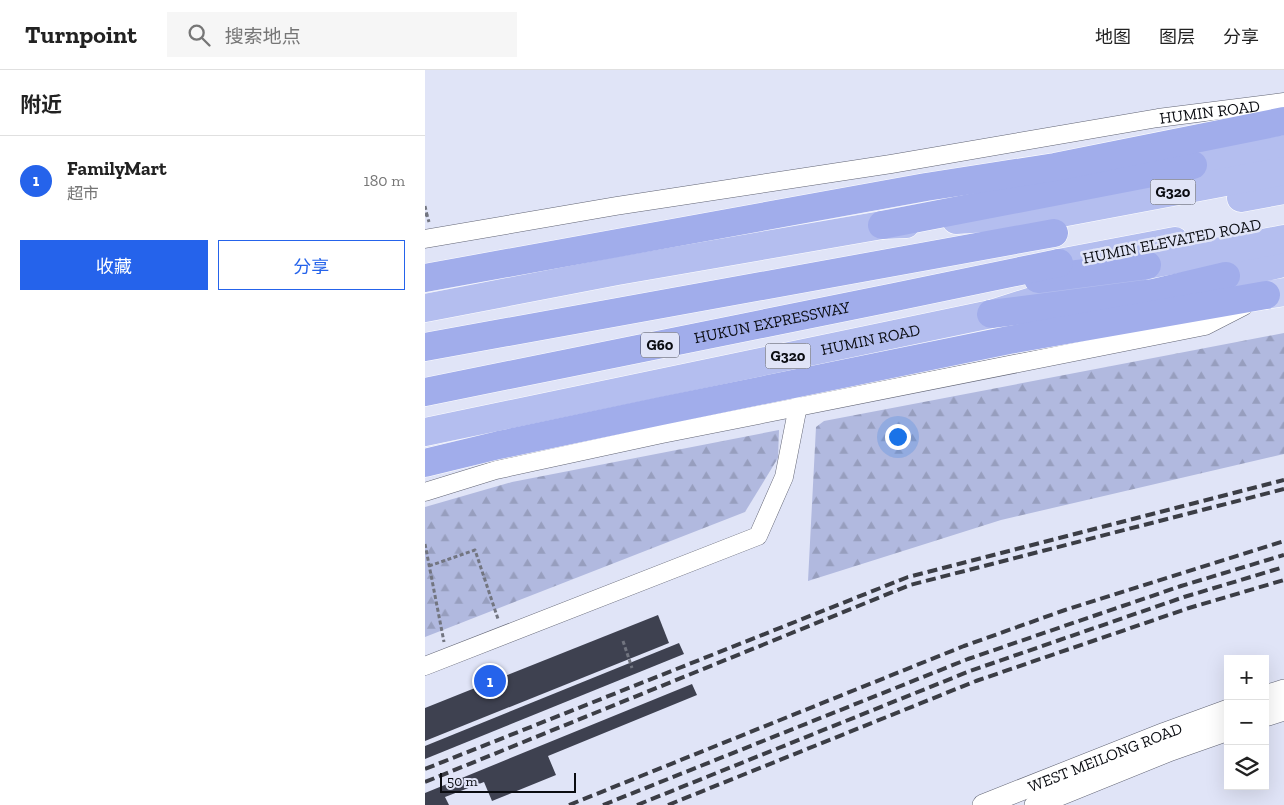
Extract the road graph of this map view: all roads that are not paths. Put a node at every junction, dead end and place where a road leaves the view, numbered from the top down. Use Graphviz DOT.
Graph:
graph roads {
  1 [pos="1284,102"];
  2 [pos="1284,121"];
  3 [pos="1284,149"];
  4 [pos="1284,171"];
  5 [pos="926,187"];
  6 [pos="1284,190"];
  7 [pos="1036,195"];
  8 [pos="1284,220"];
  9 [pos="1058,223"];
  10 [pos="882,225"];
  11 [pos="425,239"];
  12 [pos="1284,239"];
  13 [pos="1059,263"];
  14 [pos="1284,263"];
  15 [pos="1147,265"];
  16 [pos="425,278"];
  17 [pos="1155,293"];
  18 [pos="1275,293"];
  19 [pos="895,297"];
  20 [pos="425,308"];
  21 [pos="991,314"];
  22 [pos="1009,340"];
  23 [pos="425,347"];
  24 [pos="425,392"];
  25 [pos="798,406"];
  26 [pos="425,432"];
  27 [pos="425,464"];
  28 [pos="425,492"];
  29 [pos="425,666"];
  30 [pos="1284,690"];
  31 [pos="1269,695"];
  32 [pos="1284,710"];
  33 [pos="1224,711"];
  34 [pos="1269,715"];
  35 [pos="1224,731"];
  36 [pos="983,805"];
  37 [pos="1035,805"];
  1 -- 11 [label="street, HUMIN ROAD"];
  2 -- 5 [label="highway"];
  3 -- 7 [label="highway"];
  4 -- 9 [label="highway, G320"];
  5 -- 7 [label="highway"];
  5 -- 16 [label="highway"];
  6 -- 9 [label="highway, HUMIN ELEVATED ROAD"];
  7 -- 10 [label="highway"];
  8 -- 13 [label="highway, HUMIN ELEVATED ROAD"];
  9 -- 10 [label="highway, G320"];
  9 -- 23 [label="highway"];
  10 -- 20 [label="highway, G320"];
  12 -- 15 [label="highway, HUMIN ROAD / G320"];
  13 -- 19 [label="highway, HUKUN EXPRESSWAY / G60"];
  14 -- 17 [label="highway"];
  15 -- 19 [label="highway"];
  15 -- 21 [label="highway, HUMIN ROAD / G320"];
  17 -- 21 [label="highway"];
  17 -- 22 [label="highway"];
  18 -- 22 [label="highway"];
  18 -- 25 [label="street"];
  19 -- 24 [label="highway, HUKUN EXPRESSWAY / G60"];
  21 -- 26 [label="highway, HUMIN ROAD / G320"];
  22 -- 27 [label="highway"];
  25 -- 28 [label="street"];
  25 -- 29 [label="street"];
  30 -- 31 [label="street"];
  32 -- 34 [label="street"];
  33 -- 36 [label="street, WEST MEILONG ROAD"];
  35 -- 37 [label="street, WEST MEILONG ROAD"];
}
